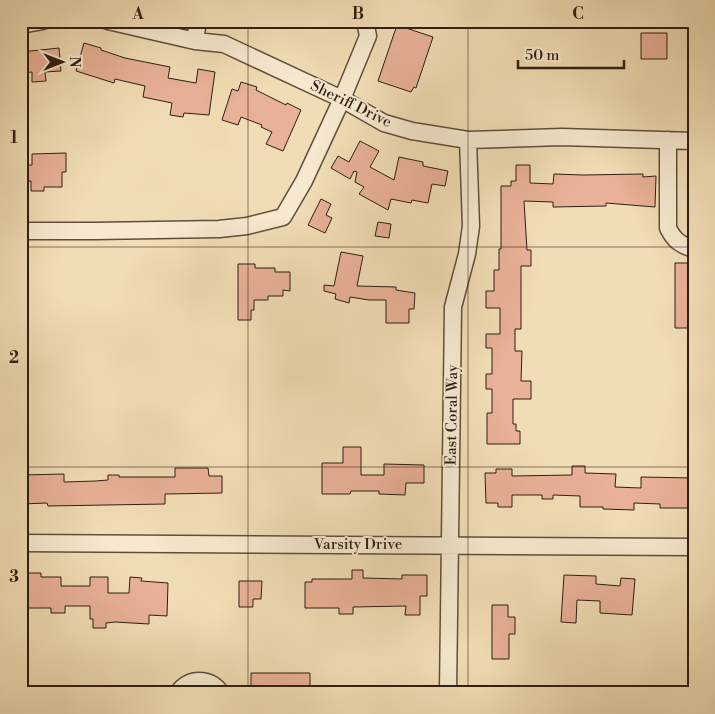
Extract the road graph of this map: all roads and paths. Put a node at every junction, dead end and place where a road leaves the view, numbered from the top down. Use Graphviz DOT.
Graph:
graph roads {
  1 [pos="43,21"];
  2 [pos="108,21"];
  3 [pos="198,21"];
  4 [pos="366,21"];
  5 [pos="21,25"];
  6 [pos="195,41"];
  7 [pos="342,99"];
  8 [pos="468,140"];
  9 [pos="668,140"];
  10 [pos="694,141"];
  11 [pos="26,231"];
  12 [pos="694,248"];
  13 [pos="21,543"];
  14 [pos="450,544"];
  15 [pos="694,547"];
  16 [pos="178,693"];
  17 [pos="221,693"];
  18 [pos="448,693"];
  1 -- 5 [label="street"];
  2 -- 6 [label="street, Sheriff Drive"];
  3 -- 6 [label="street"];
  4 -- 7 [label="street"];
  6 -- 7 [label="street, Sheriff Drive"];
  7 -- 8 [label="street, Sheriff Drive"];
  7 -- 11 [label="street"];
  8 -- 9 [label="street, Sheriff Drive"];
  8 -- 14 [label="street, East Coral Way"];
  9 -- 10 [label="street, Sheriff Drive"];
  9 -- 12 [label="street"];
  13 -- 14 [label="street, Varsity Drive"];
  14 -- 15 [label="street, Varsity Drive"];
  14 -- 18 [label="street, East Coral Way"];
  16 -- 17 [label="street"];
}
